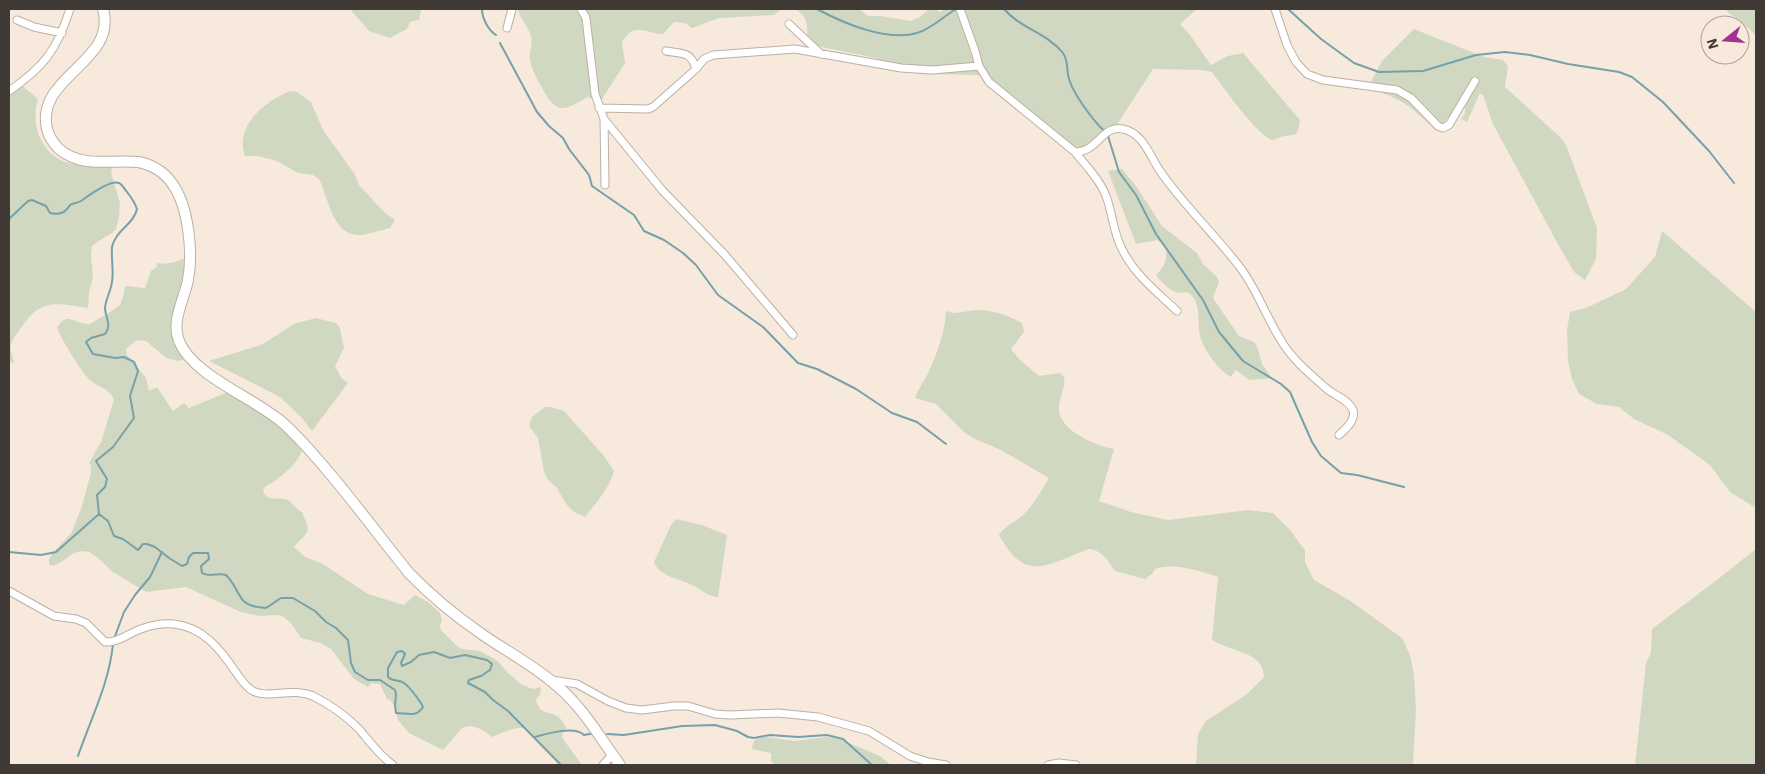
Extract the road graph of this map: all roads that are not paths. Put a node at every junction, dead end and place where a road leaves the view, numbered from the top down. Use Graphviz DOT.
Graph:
graph roads {
  1 [pos="70,9"];
  2 [pos="103,9"];
  3 [pos="512,9"];
  4 [pos="580,9"];
  5 [pos="1275,9"];
  6 [pos="960,10"];
  7 [pos="17,20"];
  8 [pos="789,24"];
  9 [pos="507,28"];
  10 [pos="62,33"];
  11 [pos="666,51"];
  12 [pos="821,54"];
  13 [pos="979,66"];
  14 [pos="696,69"];
  15 [pos="1475,81"];
  16 [pos="9,91"];
  17 [pos="599,108"];
  18 [pos="604,119"];
  19 [pos="1074,152"];
  20 [pos="605,185"];
  21 [pos="1177,312"];
  22 [pos="794,335"];
  23 [pos="1339,435"];
  24 [pos="9,591"];
  25 [pos="550,680"];
  26 [pos="612,755"];
  27 [pos="393,765"];
  28 [pos="603,765"];
  29 [pos="620,765"];
  30 [pos="946,765"];
  31 [pos="1048,765"];
  32 [pos="1076,765"];
  1 -- 10 [label="street"];
  2 -- 25 [label="main road"];
  3 -- 9 [label="street"];
  4 -- 17 [label="street"];
  5 -- 15 [label="street"];
  6 -- 13 [label="street"];
  7 -- 10 [label="street"];
  8 -- 12 [label="street"];
  10 -- 16 [label="street"];
  11 -- 14 [label="street"];
  12 -- 13 [label="street"];
  12 -- 14 [label="street"];
  13 -- 19 [label="street"];
  14 -- 17 [label="street"];
  17 -- 18 [label="street"];
  18 -- 20 [label="street"];
  18 -- 22 [label="street"];
  19 -- 21 [label="street"];
  19 -- 23 [label="street"];
  24 -- 27 [label="street"];
  25 -- 26 [label="main road"];
  25 -- 30 [label="street"];
  26 -- 28 [label="street"];
  26 -- 29 [label="main road"];
  31 -- 32 [label="street"];
}
